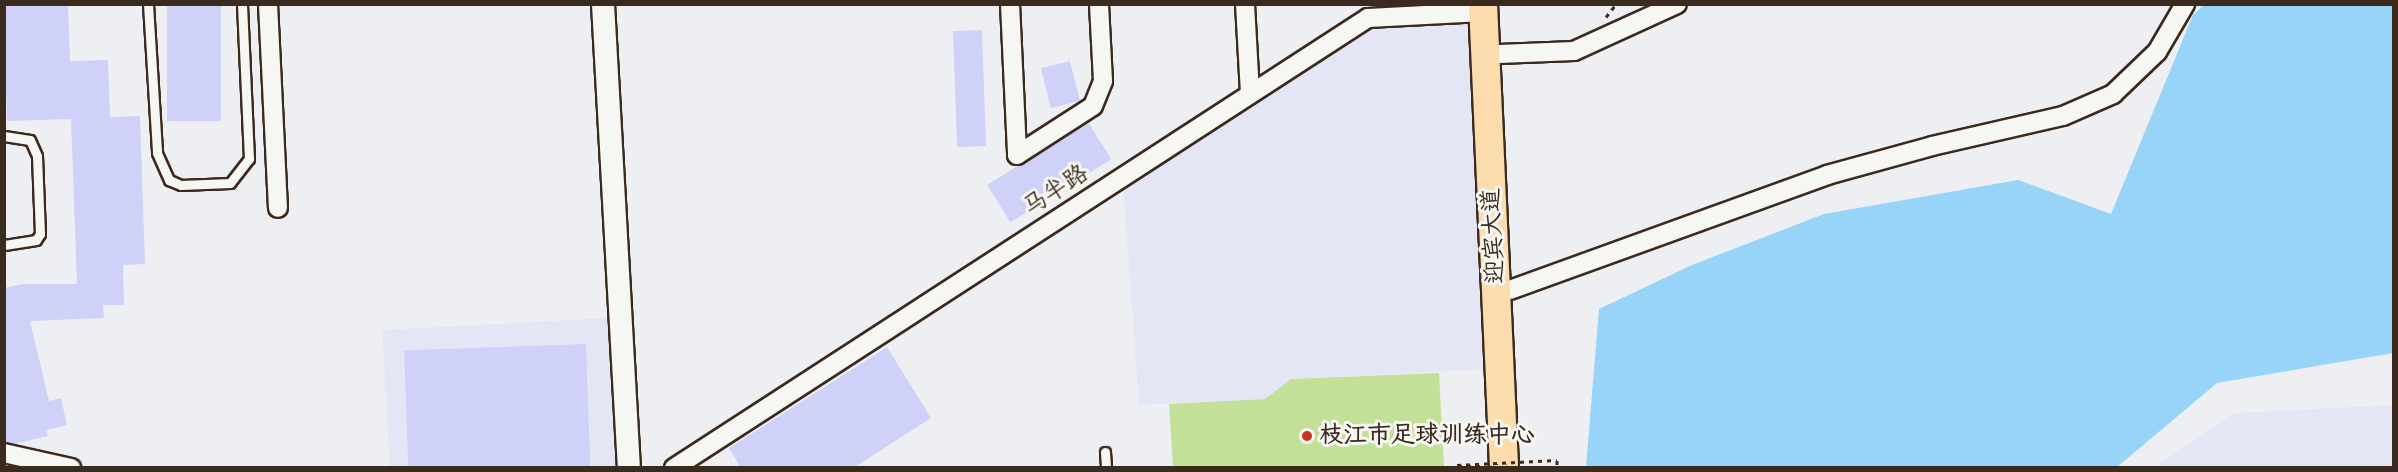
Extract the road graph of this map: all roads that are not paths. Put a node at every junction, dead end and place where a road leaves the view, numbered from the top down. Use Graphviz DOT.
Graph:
graph roads {
  1 [pos="148,4"];
  2 [pos="242,4"];
  3 [pos="268,4"];
  4 [pos="603,4"];
  5 [pos="1010,4"];
  6 [pos="1100,4"];
  7 [pos="1245,4"];
  8 [pos="1677,4"];
  9 [pos="2185,4"];
  10 [pos="1488,7"];
  11 [pos="1499,54"];
  12 [pos="1250,94"];
  13 [pos="4,136"];
  14 [pos="278,208"];
  15 [pos="4,245"];
  16 [pos="1510,290"];
  17 [pos="1105,452"];
  18 [pos="4,453"];
  19 [pos="71,468"];
  20 [pos="628,468"];
  21 [pos="674,468"];
  22 [pos="1106,468"];
  23 [pos="1504,468"];
  24 [pos="1518,468"];
  1 -- 2 [label="lane"];
  3 -- 14 [label="street"];
  4 -- 20 [label="street"];
  5 -- 6 [label="street"];
  7 -- 12 [label="street"];
  8 -- 11 [label="street"];
  9 -- 16 [label="street"];
  10 -- 11 [label="main road, 迎宾大道"];
  10 -- 12 [label="street, 马半路"];
  10 -- 23 [label="main road, 迎宾大道"];
  11 -- 16 [label="main road, 迎宾大道"];
  12 -- 21 [label="street, 马半路"];
  13 -- 15 [label="lane"];
  16 -- 24 [label="main road, 迎宾大道"];
  17 -- 22 [label="lane"];
  18 -- 19 [label="street"];
}
